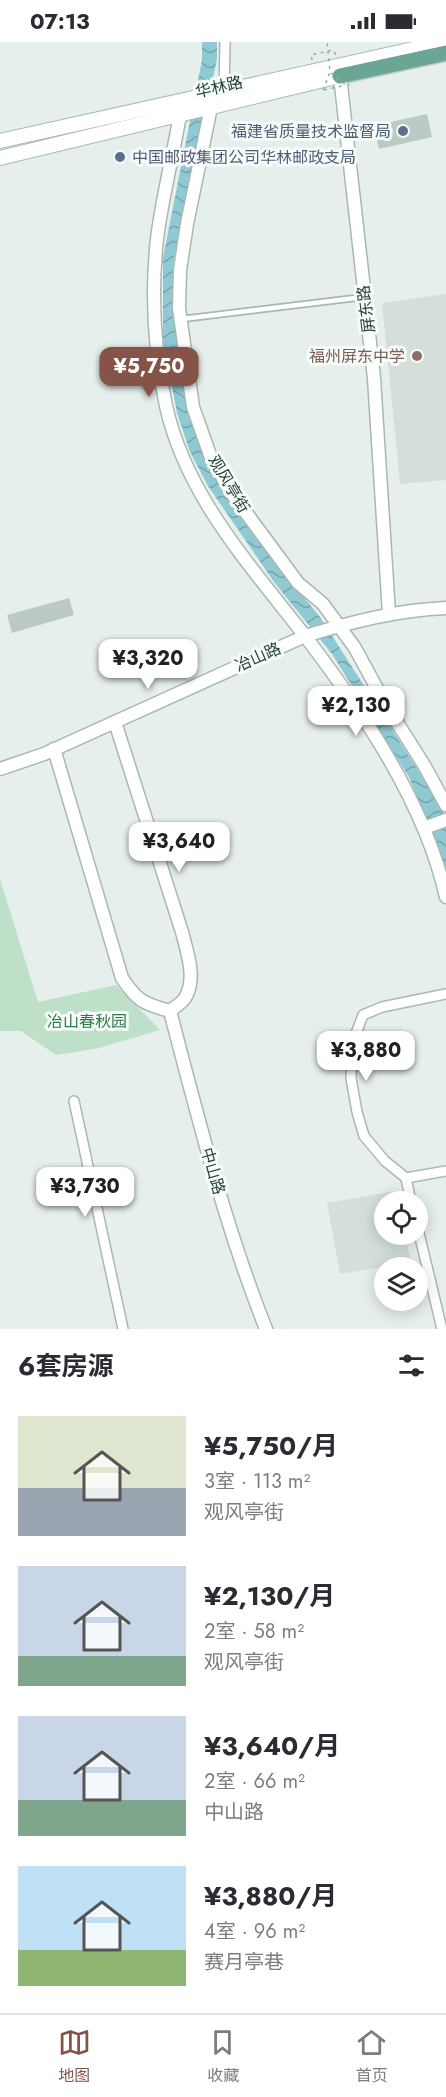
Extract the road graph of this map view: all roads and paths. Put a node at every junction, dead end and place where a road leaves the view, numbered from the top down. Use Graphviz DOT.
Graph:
graph roads {
  1 [pos="225,42"];
  2 [pos="327,42"];
  3 [pos="445,42"];
  4 [pos="333,50"];
  5 [pos="446,53"];
  6 [pos="319,58"];
  7 [pos="341,79"];
  8 [pos="218,92"];
  9 [pos="211,107"];
  10 [pos="180,115"];
  11 [pos="0,141"];
  12 [pos="0,158"];
  13 [pos="364,297"];
  14 [pos="180,319"];
  15 [pos="446,608"];
  16 [pos="389,614"];
  17 [pos="339,626"];
  18 [pos="304,636"];
  19 [pos="115,722"];
  20 [pos="54,749"];
  21 [pos="0,769"];
  22 [pos="446,805"];
  23 [pos="446,820"];
  24 [pos="424,828"];
  25 [pos="446,897"];
  26 [pos="446,994"];
  27 [pos="170,1011"];
  28 [pos="74,1101"];
  29 [pos="446,1171"];
  30 [pos="406,1178"];
  31 [pos="409,1191"];
  32 [pos="422,1245"];
  33 [pos="123,1329"];
  34 [pos="266,1329"];
  35 [pos="442,1329"];
  1 -- 8 [label="street"];
  2 -- 7 [label="path, bridge"];
  3 -- 8 [label="main road, 华林路"];
  4 -- 6 [label="path"];
  5 -- 7 [label="main road, 华林路"];
  7 -- 7 [label="path, bridge"];
  7 -- 9 [label="main road, 华林路"];
  7 -- 13 [label="street, 屏东路"];
  8 -- 11 [label="main road, 华林路"];
  9 -- 10 [label="main road, 华林路"];
  9 -- 14 [label="street, 观风亭街"];
  10 -- 12 [label="main road, 华林路"];
  10 -- 18 [label="street, 观风亭街"];
  13 -- 14 [label="lane"];
  13 -- 16 [label="street, 屏东路"];
  14 -- 17 [label="street, 观风亭街"];
  15 -- 16 [label="street, 冶山路"];
  16 -- 17 [label="street, 冶山路"];
  17 -- 18 [label="street, 冶山路"];
  17 -- 22 [label="street, 观风亭街"];
  18 -- 19 [label="street, 冶山路"];
  18 -- 24 [label="street, 观风亭街"];
  19 -- 20 [label="street, 冶山路"];
  19 -- 27 [label="street"];
  20 -- 21 [label="street, 冶山路"];
  20 -- 27 [label="street"];
  23 -- 24 [label="street"];
  24 -- 25 [label="street, 观风亭街"];
  26 -- 30 [label="street"];
  27 -- 34 [label="street, 中山路"];
  28 -- 33 [label="street"];
  29 -- 30 [label="street"];
  30 -- 31 [label="street"];
  32 -- 35 [label="street"];
}
